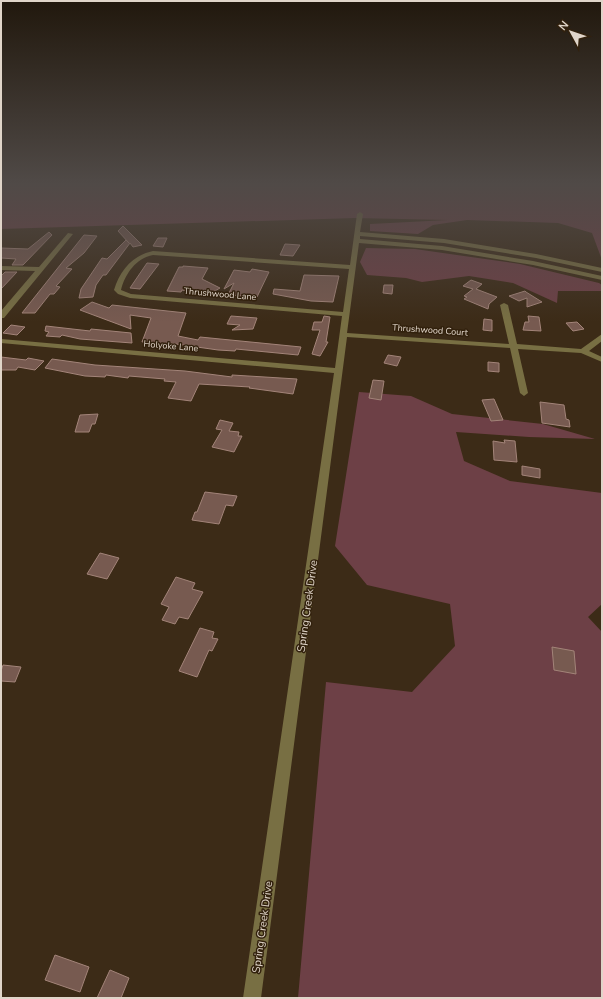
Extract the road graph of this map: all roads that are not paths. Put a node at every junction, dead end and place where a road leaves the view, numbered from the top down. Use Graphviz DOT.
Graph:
graph roads {
  1 [pos="358,229"];
  2 [pos="70,234"];
  3 [pos="357,238"];
  4 [pos="1,268"];
  5 [pos="353,268"];
  6 [pos="41,269"];
  7 [pos="602,270"];
  8 [pos="602,278"];
  9 [pos="504,305"];
  10 [pos="346,314"];
  11 [pos="1,316"];
  12 [pos="344,334"];
  13 [pos="602,336"];
  14 [pos="1,341"];
  15 [pos="515,346"];
  16 [pos="583,351"];
  17 [pos="602,360"];
  18 [pos="339,371"];
  19 [pos="524,393"];
  20 [pos="252,998"];
  1 -- 3 [label="street, Spring Creek Drive"];
  2 -- 6 [label="street"];
  3 -- 5 [label="street, Spring Creek Drive"];
  3 -- 7 [label="street"];
  3 -- 8 [label="street"];
  4 -- 6 [label="street"];
  5 -- 10 [label="street, Spring Creek Drive"];
  5 -- 10 [label="street, Thrushwood Lane"];
  6 -- 11 [label="street"];
  9 -- 15 [label="street"];
  10 -- 12 [label="street, Spring Creek Drive"];
  12 -- 15 [label="street, Thrushwood Court"];
  12 -- 18 [label="street, Spring Creek Drive"];
  13 -- 16 [label="street"];
  14 -- 18 [label="street, Holyoke Lane"];
  15 -- 16 [label="street, Thrushwood Court"];
  15 -- 19 [label="street"];
  16 -- 17 [label="street, Thrushwood Court"];
  18 -- 20 [label="street, Spring Creek Drive"];
}
